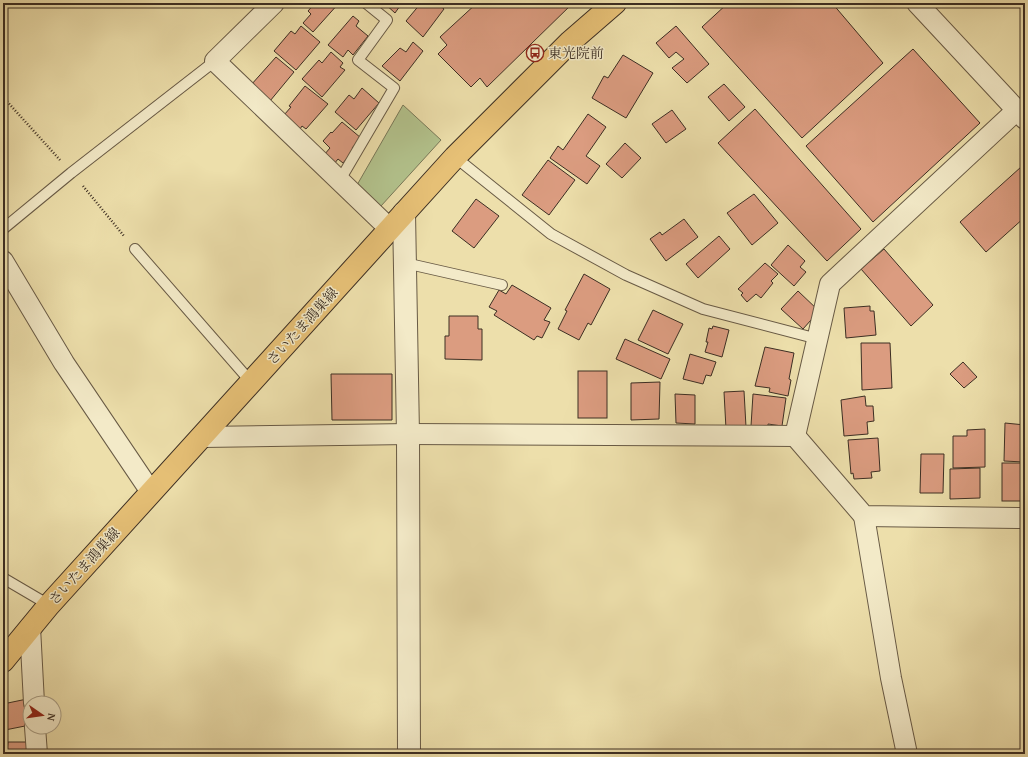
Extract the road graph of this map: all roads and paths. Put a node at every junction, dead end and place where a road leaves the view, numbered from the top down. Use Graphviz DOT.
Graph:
graph roads {
  1 [pos="274,3"];
  2 [pos="366,3"];
  3 [pos="615,3"];
  4 [pos="916,3"];
  5 [pos="215,62"];
  6 [pos="1021,114"];
  7 [pos="455,157"];
  8 [pos="340,180"];
  9 [pos="404,213"];
  10 [pos="3,229"];
  11 [pos="390,229"];
  12 [pos="135,249"];
  13 [pos="3,262"];
  14 [pos="405,264"];
  15 [pos="502,285"];
  16 [pos="818,339"];
  17 [pos="251,382"];
  18 [pos="408,434"];
  19 [pos="795,436"];
  20 [pos="202,437"];
  21 [pos="151,492"];
  22 [pos="864,516"];
  23 [pos="1025,518"];
  24 [pos="3,578"];
  25 [pos="49,604"];
  26 [pos="30,627"];
  27 [pos="3,661"];
  28 [pos="34,695"];
  29 [pos="35,735"];
  30 [pos="36,754"];
  31 [pos="408,754"];
  32 [pos="908,754"];
  1 -- 5 [label="street"];
  2 -- 8 [label="lane"];
  3 -- 7 [label="main road, さいたま鴻巣線"];
  4 -- 6 [label="street"];
  5 -- 8 [label="street"];
  5 -- 10 [label="lane"];
  6 -- 16 [label="street"];
  7 -- 9 [label="main road, さいたま鴻巣線"];
  7 -- 16 [label="lane"];
  8 -- 11 [label="street"];
  9 -- 11 [label="main road, さいたま鴻巣線"];
  9 -- 14 [label="street"];
  11 -- 17 [label="main road, さいたま鴻巣線"];
  12 -- 17 [label="lane"];
  13 -- 21 [label="street"];
  14 -- 15 [label="lane"];
  14 -- 18 [label="street"];
  16 -- 19 [label="street"];
  17 -- 20 [label="main road, さいたま鴻巣線"];
  18 -- 19 [label="street"];
  18 -- 20 [label="street"];
  18 -- 31 [label="street"];
  19 -- 22 [label="street"];
  20 -- 21 [label="main road, さいたま鴻巣線"];
  21 -- 25 [label="main road, さいたま鴻巣線"];
  22 -- 23 [label="street"];
  22 -- 32 [label="street"];
  24 -- 25 [label="lane"];
  25 -- 26 [label="main road, さいたま鴻巣線"];
  26 -- 27 [label="main road, さいたま鴻巣線"];
  26 -- 28 [label="street"];
  29 -- 30 [label="street"];
}
